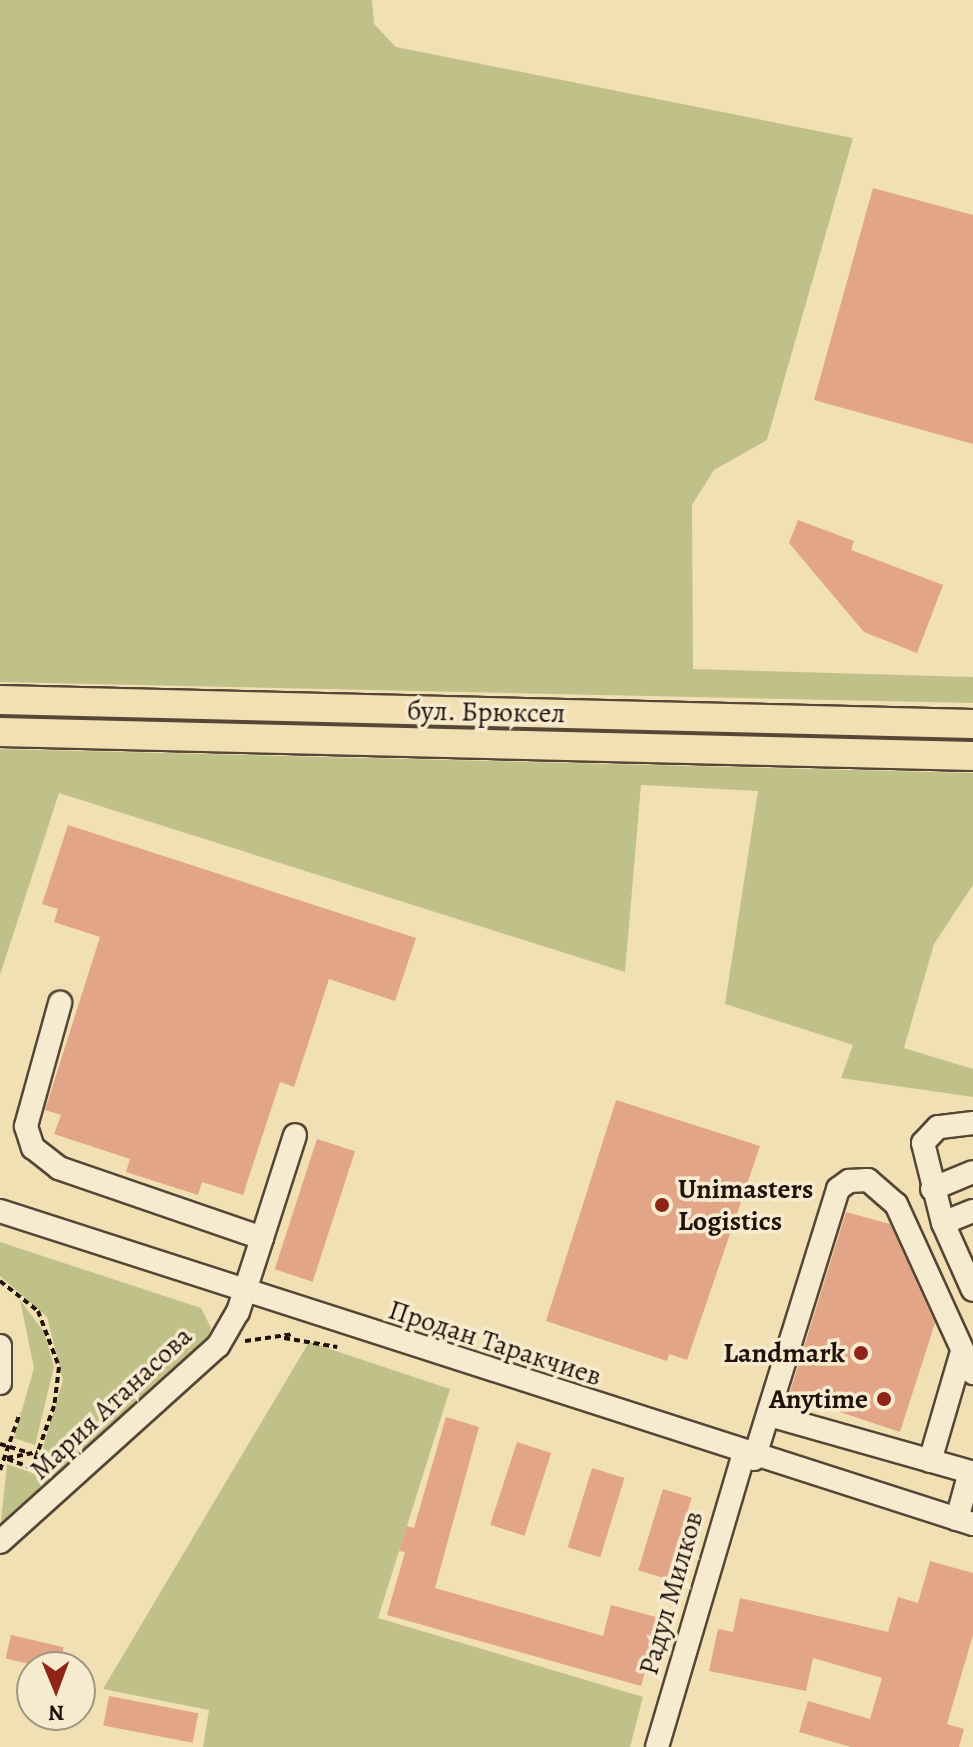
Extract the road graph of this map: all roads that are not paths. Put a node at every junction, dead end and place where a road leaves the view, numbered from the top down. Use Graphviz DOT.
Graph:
graph roads {
  1 [pos="0,700"];
  2 [pos="973,724"];
  3 [pos="0,732"];
  4 [pos="973,756"];
  5 [pos="60,1003"];
  6 [pos="973,1123"];
  7 [pos="295,1135"];
  8 [pos="973,1172"];
  9 [pos="932,1189"];
  10 [pos="0,1211"];
  11 [pos="973,1211"];
  12 [pos="943,1223"];
  13 [pos="262,1238"];
  14 [pos="964,1252"];
  15 [pos="973,1290"];
  16 [pos="245,1293"];
  17 [pos="0,1346"];
  18 [pos="967,1364"];
  19 [pos="0,1383"];
  20 [pos="769,1415"];
  21 [pos="748,1458"];
  22 [pos="930,1461"];
  23 [pos="972,1469"];
  24 [pos="965,1522"];
  25 [pos="0,1542"];
  26 [pos="657,1747"];
  1 -- 2 [label="main road, бул. Брюксел"];
  3 -- 4 [label="main road, бул. Брюксел"];
  5 -- 13 [label="street"];
  6 -- 9 [label="street"];
  7 -- 13 [label="street, Мария Атанасова"];
  8 -- 9 [label="street"];
  9 -- 12 [label="street"];
  10 -- 16 [label="street, Продан Таракчиев"];
  11 -- 12 [label="street"];
  12 -- 14 [label="street"];
  13 -- 16 [label="street, Мария Атанасова"];
  14 -- 15 [label="street"];
  16 -- 21 [label="street, Продан Таракчиев"];
  16 -- 25 [label="street, Мария Атанасова"];
  17 -- 19 [label="street"];
  18 -- 20 [label="street, Радул Милков"];
  18 -- 22 [label="street"];
  20 -- 21 [label="street, Радул Милков"];
  20 -- 22 [label="street"];
  21 -- 24 [label="street, Продан Таракчиев"];
  21 -- 26 [label="street, Радул Милков"];
  22 -- 23 [label="street"];
  23 -- 24 [label="street"];
}
